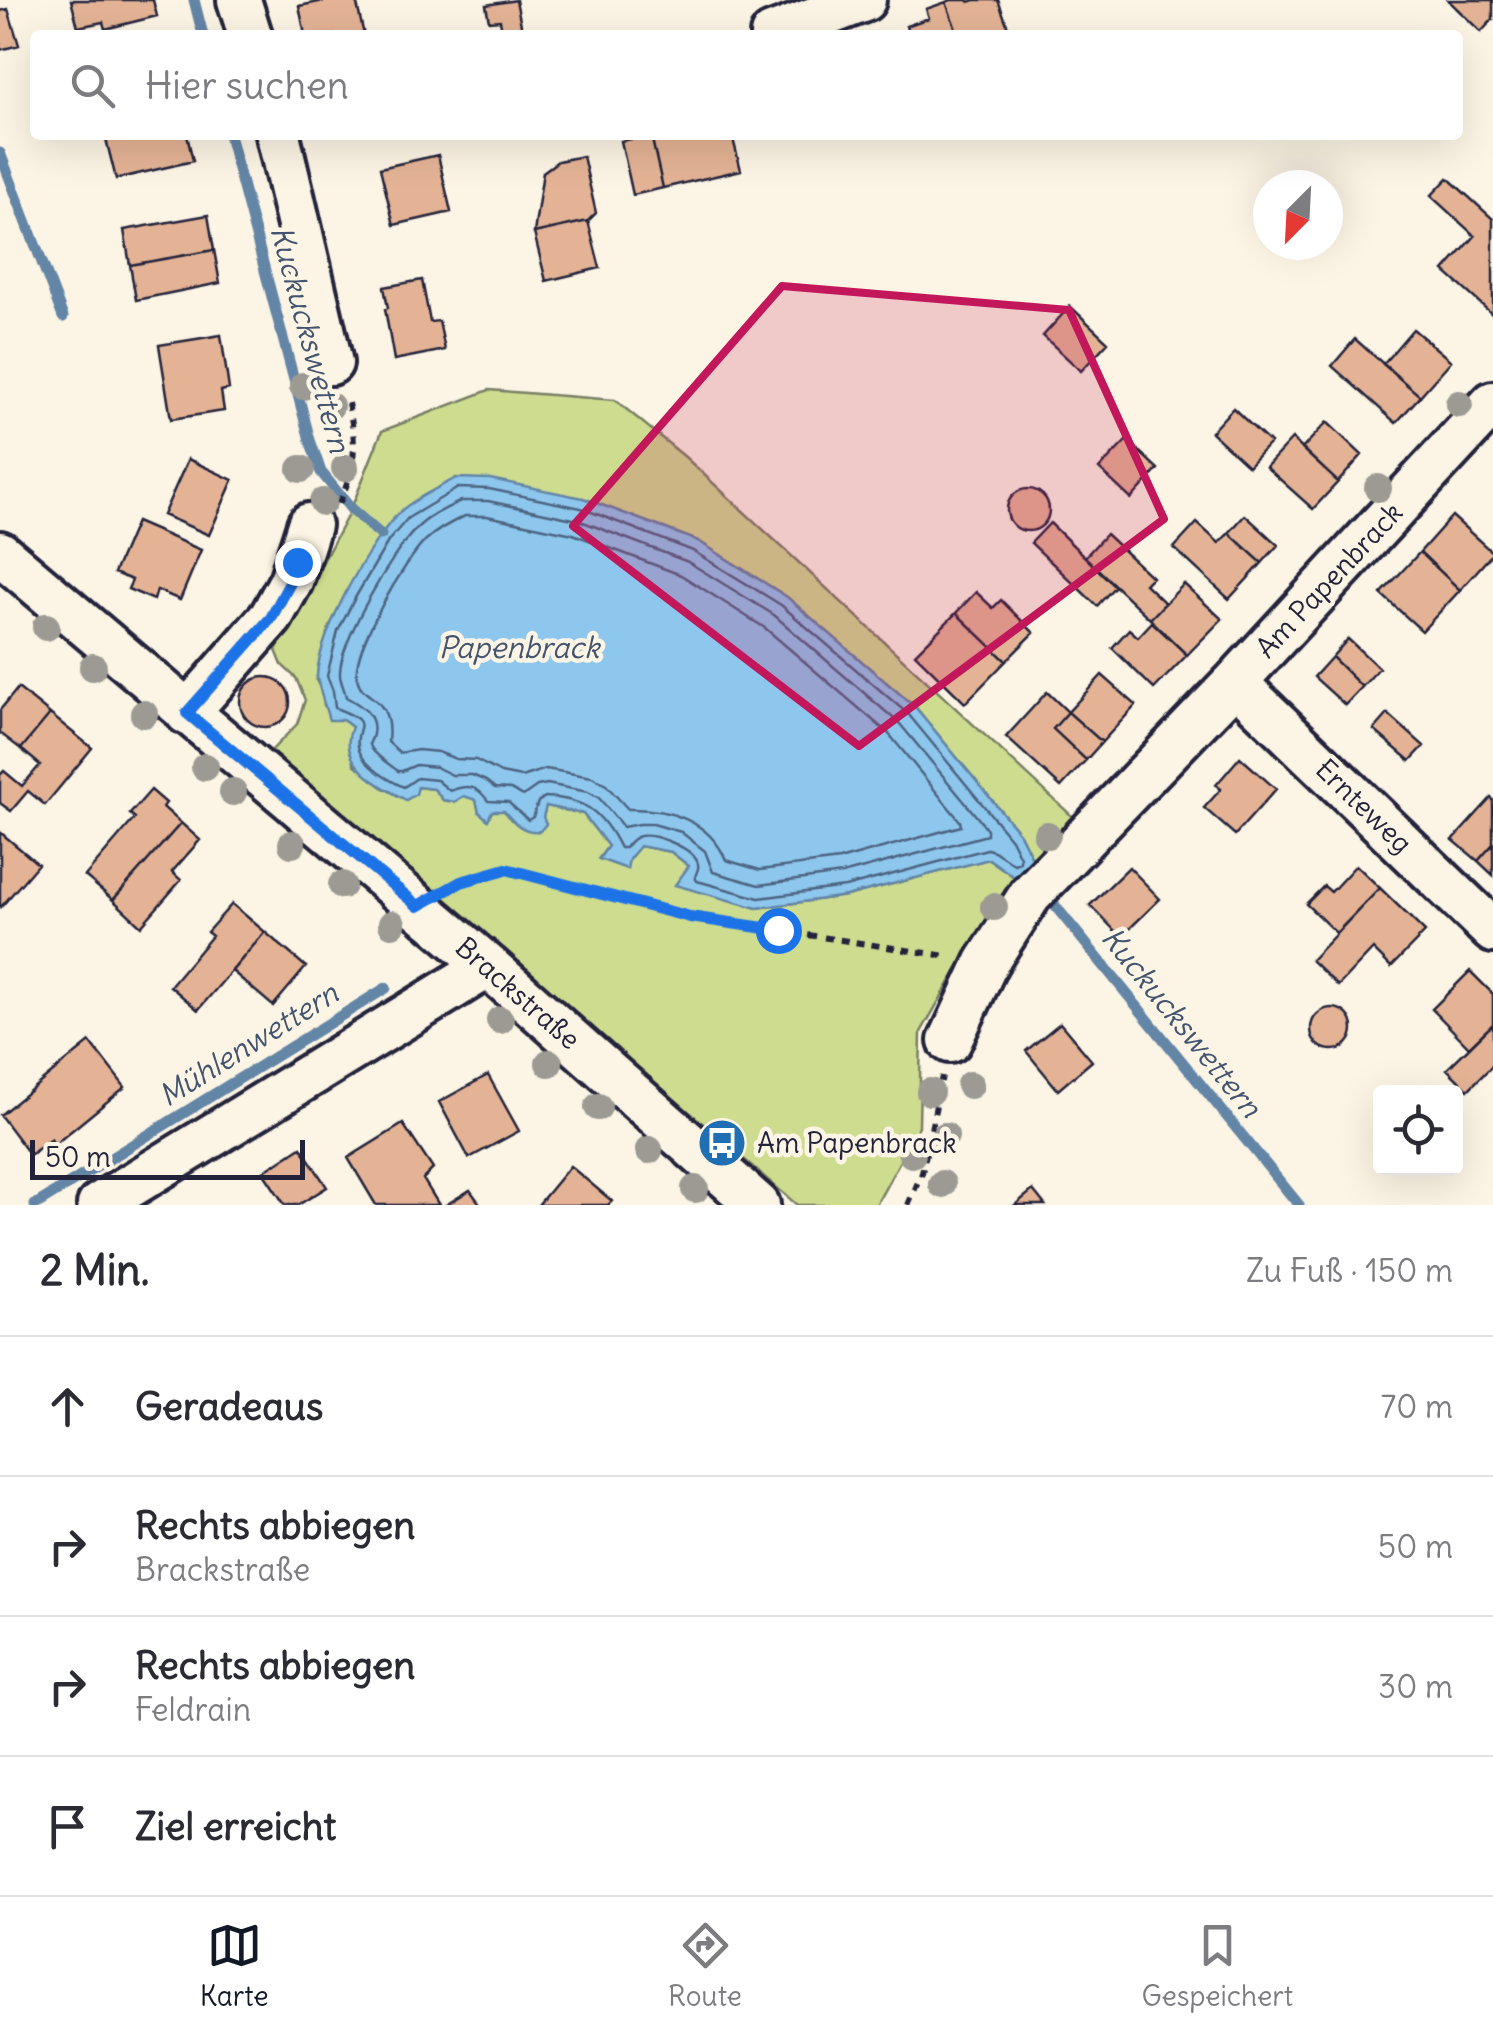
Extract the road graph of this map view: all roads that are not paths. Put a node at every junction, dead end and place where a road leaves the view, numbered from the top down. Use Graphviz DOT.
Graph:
graph roads {
  1 [pos="240,0"];
  2 [pos="864,0"];
  3 [pos="249,30"];
  4 [pos="785,30"];
  5 [pos="279,140"];
  6 [pos="331,363"];
  7 [pos="1493,403"];
  8 [pos="309,525"];
  9 [pos="0,553"];
  10 [pos="1235,682"];
  11 [pos="187,713"];
  12 [pos="1493,931"];
  13 [pos="488,966"];
  14 [pos="950,1041"];
  15 [pos="99,1205"];
  16 [pos="758,1205"];
  1 -- 3 [label="street"];
  2 -- 4 [label="street"];
  5 -- 6 [label="street"];
  7 -- 10 [label="street, Am Papenbrack"];
  8 -- 11 [label="street"];
  9 -- 11 [label="street, Brackstraße"];
  10 -- 12 [label="street, Ernteweg"];
  10 -- 14 [label="street, Am Papenbrack"];
  11 -- 13 [label="street, Brackstraße"];
  13 -- 15 [label="street"];
  13 -- 16 [label="street, Brackstraße"];
}
